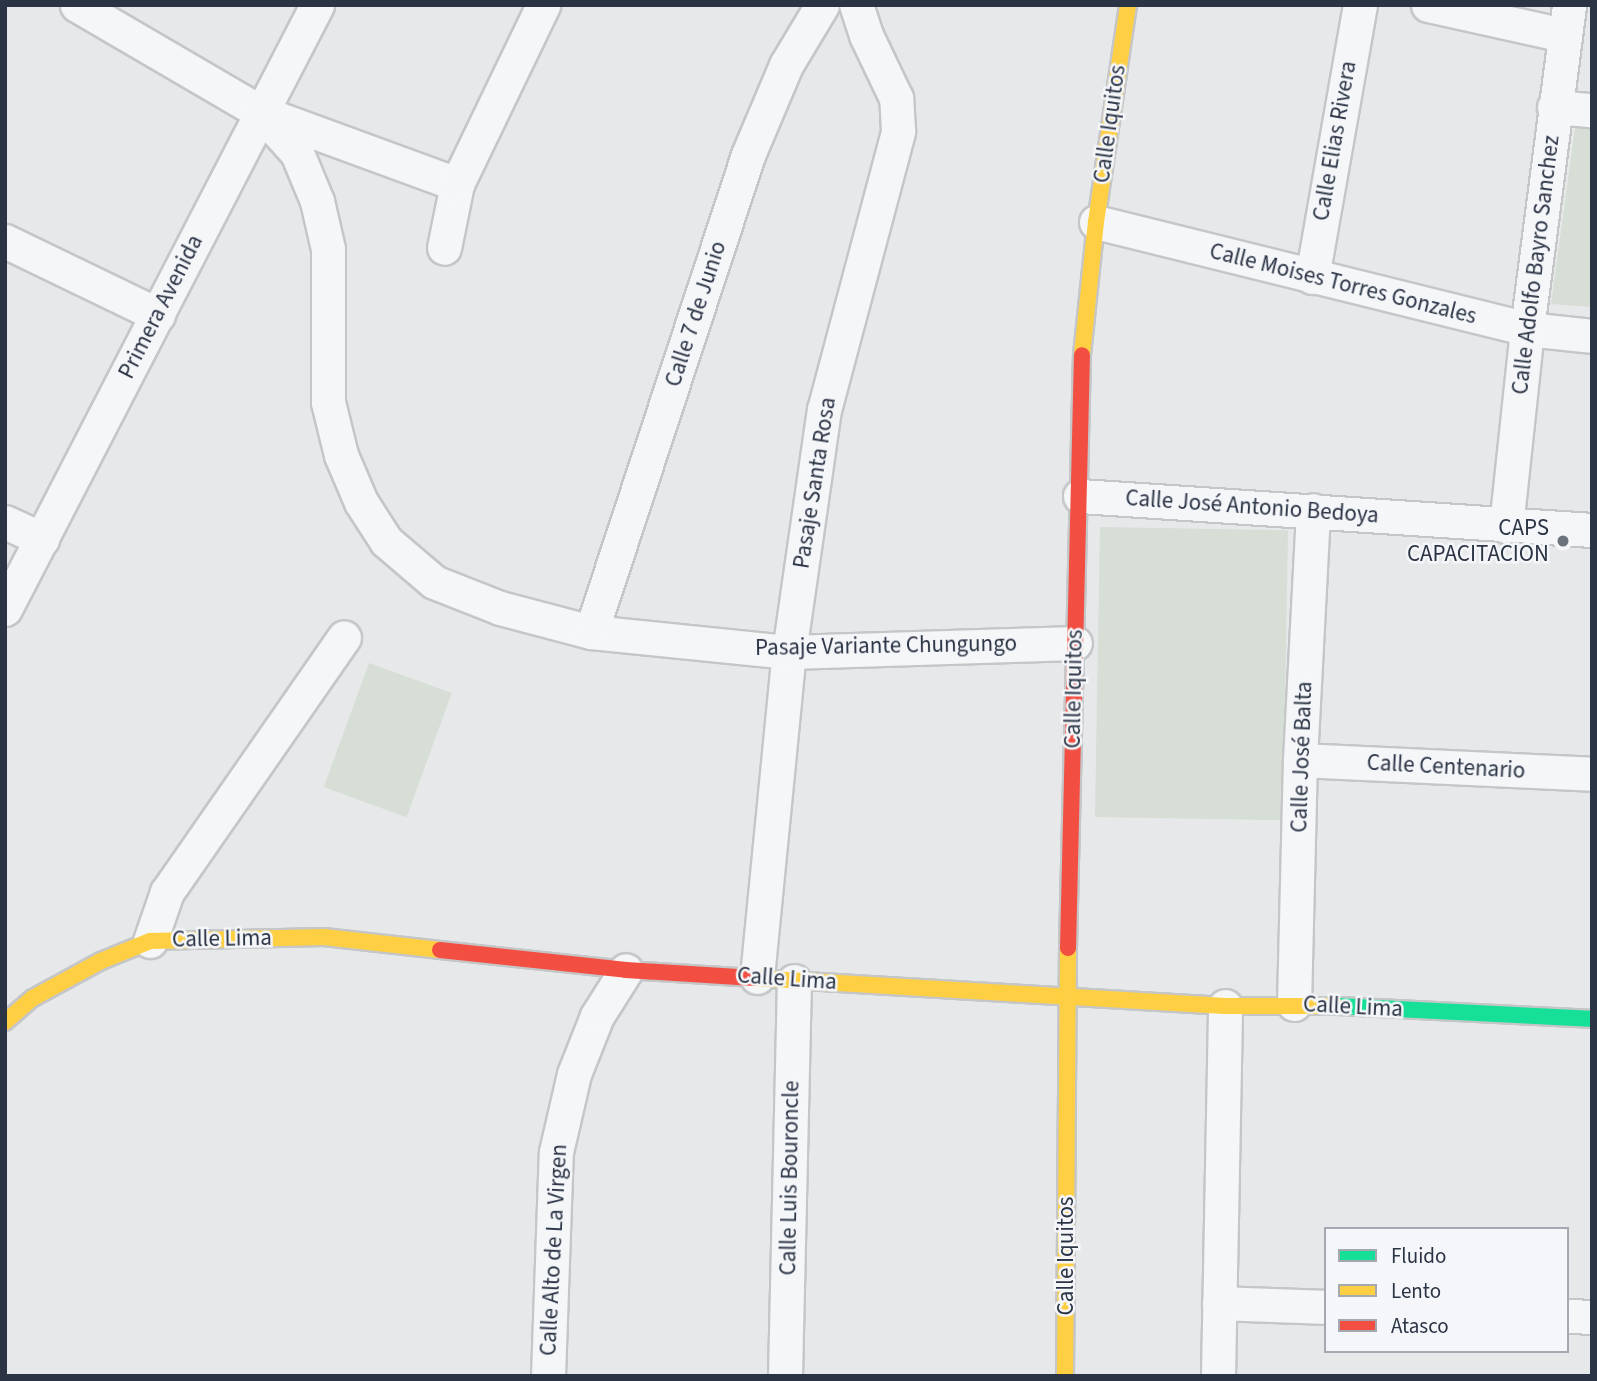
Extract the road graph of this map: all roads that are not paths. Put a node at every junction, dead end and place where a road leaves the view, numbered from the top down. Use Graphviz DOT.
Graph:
graph roads {
  1 [pos="78,5"];
  2 [pos="317,5"];
  3 [pos="543,5"];
  4 [pos="822,5"];
  5 [pos="856,5"];
  6 [pos="1128,5"];
  7 [pos="1360,5"];
  8 [pos="1428,5"];
  9 [pos="1566,20"];
  10 [pos="1554,107"];
  11 [pos="1592,110"];
  12 [pos="260,112"];
  13 [pos="457,184"];
  14 [pos="1096,222"];
  15 [pos="5,241"];
  16 [pos="444,248"];
  17 [pos="1312,277"];
  18 [pos="158,315"];
  19 [pos="1527,329"];
  20 [pos="1592,336"];
  21 [pos="1080,496"];
  22 [pos="1313,510"];
  23 [pos="5,523"];
  24 [pos="1506,526"];
  25 [pos="1592,530"];
  26 [pos="41,539"];
  27 [pos="5,609"];
  28 [pos="591,632"];
  29 [pos="344,637"];
  30 [pos="1075,643"];
  31 [pos="789,652"];
  32 [pos="1300,760"];
  33 [pos="1592,774"];
  34 [pos="150,941"];
  35 [pos="626,970"];
  36 [pos="757,976"];
  37 [pos="794,981"];
  38 [pos="1067,995"];
  39 [pos="1294,1004"];
  40 [pos="1225,1006"];
  41 [pos="1592,1019"];
  42 [pos="5,1021"];
  43 [pos="1219,1304"];
  44 [pos="1324,1307"];
  45 [pos="1569,1316"];
  46 [pos="1592,1317"];
  47 [pos="548,1376"];
  48 [pos="785,1376"];
  49 [pos="1065,1376"];
  50 [pos="1218,1376"];
  1 -- 12 [label="street"];
  2 -- 12 [label="street, Primera Avenida"];
  3 -- 13 [label="street"];
  4 -- 28 [label="street, Calle 7 de Junio"];
  5 -- 31 [label="street, Pasaje Santa Rosa"];
  6 -- 14 [label="street, Calle Iquitos"];
  7 -- 17 [label="street, Calle Elias Rivera"];
  8 -- 9 [label="street"];
  9 -- 10 [label="street, Calle Adolfo Bayro Sanchez"];
  10 -- 11 [label="street"];
  10 -- 19 [label="street, Calle Adolfo Bayro Sanchez"];
  12 -- 13 [label="street"];
  12 -- 18 [label="street, Primera Avenida"];
  12 -- 28 [label="street, Pasaje Variante Chungungo"];
  13 -- 16 [label="street"];
  14 -- 17 [label="street, Calle Moises Torres Gonzales"];
  14 -- 21 [label="street, Calle Iquitos"];
  15 -- 18 [label="street"];
  17 -- 19 [label="street, Calle Moises Torres Gonzales"];
  18 -- 26 [label="street, Primera Avenida"];
  19 -- 20 [label="street, Calle Moises Torres Gonzales"];
  19 -- 24 [label="street, Calle Adolfo Bayro Sanchez"];
  21 -- 22 [label="street, Calle José Antonio Bedoya"];
  21 -- 30 [label="street, Calle Iquitos"];
  22 -- 24 [label="street, Calle José Antonio Bedoya"];
  22 -- 32 [label="street, Calle José Balta"];
  23 -- 26 [label="street"];
  24 -- 25 [label="street, Calle José Antonio Bedoya"];
  26 -- 27 [label="street, Primera Avenida"];
  28 -- 31 [label="street, Pasaje Variante Chungungo"];
  29 -- 34 [label="street"];
  30 -- 31 [label="street, Pasaje Variante Chungungo"];
  30 -- 38 [label="street, Calle Iquitos"];
  31 -- 36 [label="street, Pasaje Santa Rosa"];
  32 -- 33 [label="street, Calle Centenario"];
  32 -- 39 [label="street, Calle José Balta"];
  34 -- 35 [label="street, Calle Lima"];
  34 -- 42 [label="street, Calle Lima"];
  35 -- 36 [label="street, Calle Lima"];
  35 -- 47 [label="street, Calle Alto de La Virgen"];
  36 -- 37 [label="street, Calle Lima"];
  37 -- 38 [label="street, Calle Lima"];
  37 -- 48 [label="street, Calle Luis Bouroncle"];
  38 -- 40 [label="street, Calle Lima"];
  38 -- 49 [label="street, Calle Iquitos"];
  39 -- 40 [label="street, Calle Lima"];
  39 -- 41 [label="street, Calle Lima"];
  40 -- 43 [label="street"];
  43 -- 44 [label="street"];
  43 -- 50 [label="street"];
  45 -- 46 [label="street"];
}
